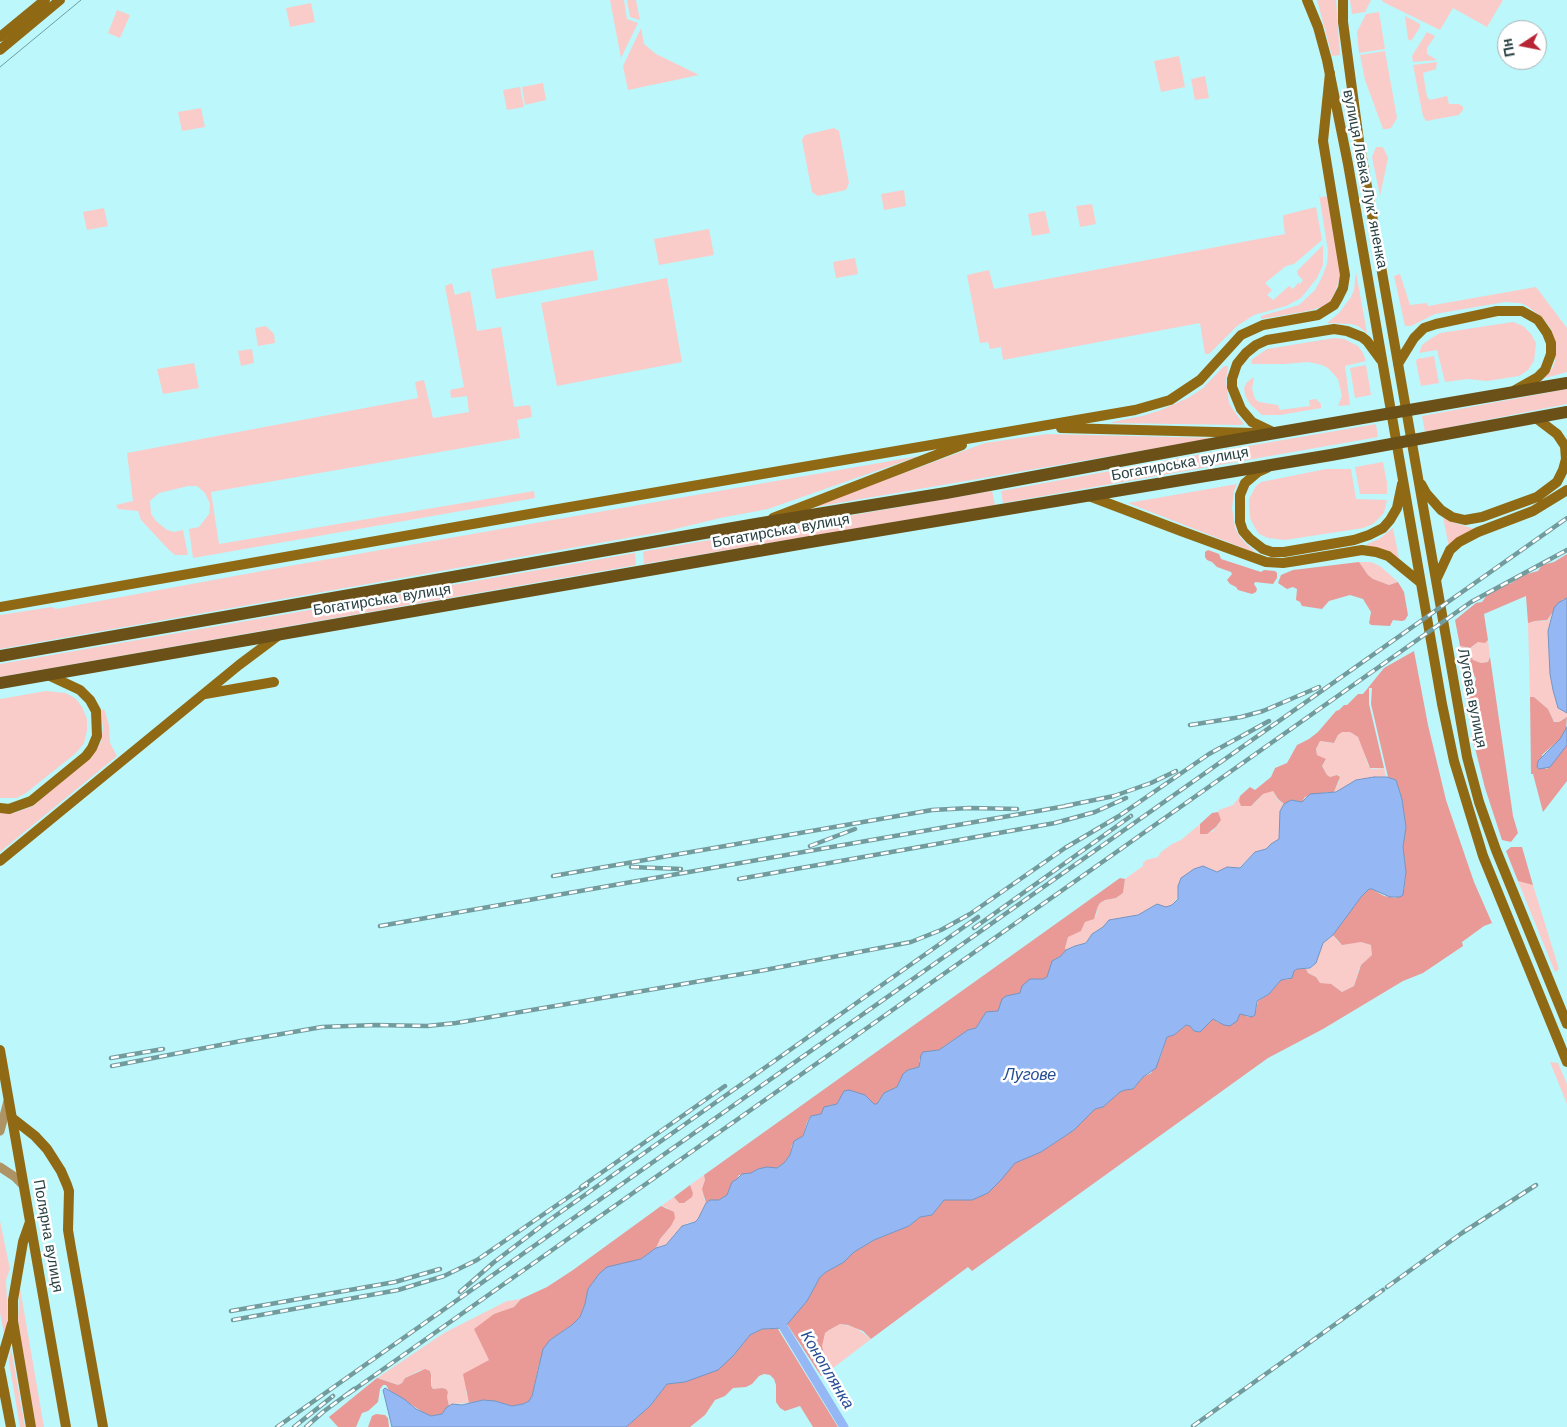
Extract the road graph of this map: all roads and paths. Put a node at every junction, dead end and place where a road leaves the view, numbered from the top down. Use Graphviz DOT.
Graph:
graph roads {
  1 [pos="45,0"];
  2 [pos="60,0"];
  3 [pos="1308,0"];
  4 [pos="1343,0"];
  5 [pos="0,36"];
  6 [pos="0,50"];
  7 [pos="1330,73"];
  8 [pos="1398,364"];
  9 [pos="1384,366"];
  10 [pos="1567,383"];
  11 [pos="1510,393"];
  12 [pos="1567,412"];
  13 [pos="1536,418"];
  14 [pos="1039,427"];
  15 [pos="1275,433"];
  16 [pos="986,436"];
  17 [pos="1277,464"];
  18 [pos="1417,475"];
  19 [pos="1404,478"];
  20 [pos="1567,490"];
  21 [pos="1090,496"];
  22 [pos="756,524"];
  23 [pos="1436,580"];
  24 [pos="1422,588"];
  25 [pos="0,607"];
  26 [pos="282,633"];
  27 [pos="0,656"];
  28 [pos="48,675"];
  29 [pos="274,682"];
  30 [pos="0,683"];
  31 [pos="204,694"];
  32 [pos="0,808"];
  33 [pos="0,861"];
  34 [pos="1567,1024"];
  35 [pos="0,1050"];
  36 [pos="1567,1062"];
  37 [pos="9,1099"];
  38 [pos="12,1118"];
  39 [pos="0,1130"];
  40 [pos="0,1167"];
  41 [pos="24,1186"];
  42 [pos="30,1221"];
  43 [pos="13,1321"];
  44 [pos="0,1365"];
  45 [pos="0,1370"];
  46 [pos="10,1427"];
  47 [pos="31,1427"];
  48 [pos="66,1427"];
  49 [pos="103,1427"];
  1 -- 5 [label="main road"];
  2 -- 6 [label="main road"];
  3 -- 7 [label="main road, вулиця Левка Лукʼяненка"];
  4 -- 8 [label="main road, вулиця Левка Лукʼяненка"];
  7 -- 9 [label="main road, вулиця Левка Лукʼяненка"];
  7 -- 14 [label="main road, Богатирська вулиця"];
  8 -- 11 [label="main road"];
  8 -- 18 [label="main road, Лугова вулиця"];
  9 -- 15 [label="main road"];
  9 -- 19 [label="main road, вулиця Левка Лукʼяненка"];
  10 -- 11 [label="main road, Богатирська вулиця"];
  11 -- 15 [label="main road, Богатирська вулиця"];
  12 -- 13 [label="main road, Богатирська вулиця"];
  13 -- 17 [label="main road, Богатирська вулиця"];
  13 -- 18 [label="main road"];
  14 -- 15 [label="main road, Богатирська вулиця"];
  14 -- 16 [label="main road, Богатирська вулиця"];
  15 -- 22 [label="main road, Богатирська вулиця"];
  16 -- 22 [label="main road"];
  16 -- 25 [label="main road, Богатирська вулиця"];
  17 -- 19 [label="main road"];
  17 -- 21 [label="main road, Богатирська вулиця"];
  18 -- 23 [label="main road, Лугова вулиця"];
  19 -- 24 [label="main road, Лугова вулиця"];
  20 -- 23 [label="main road"];
  21 -- 24 [label="main road"];
  21 -- 26 [label="main road, Богатирська вулиця"];
  22 -- 27 [label="main road, Богатирська вулиця"];
  23 -- 34 [label="main road, Лугова вулиця"];
  24 -- 36 [label="main road, Лугова вулиця"];
  26 -- 28 [label="main road, Богатирська вулиця"];
  26 -- 31 [label="main road"];
  28 -- 30 [label="main road, Богатирська вулиця"];
  28 -- 32 [label="main road"];
  29 -- 31 [label="main road"];
  31 -- 33 [label="main road"];
  35 -- 37 [label="main road, Полярна вулиця"];
  37 -- 38 [label="main road, Полярна вулиця"];
  37 -- 39 [label="street"];
  38 -- 41 [label="main road, Полярна вулиця"];
  38 -- 49 [label="main road"];
  40 -- 41 [label="street"];
  41 -- 42 [label="main road, Полярна вулиця"];
  42 -- 43 [label="main road"];
  42 -- 48 [label="main road, Полярна вулиця"];
  43 -- 44 [label="main road"];
  43 -- 47 [label="main road"];
  45 -- 46 [label="main road"];
}
